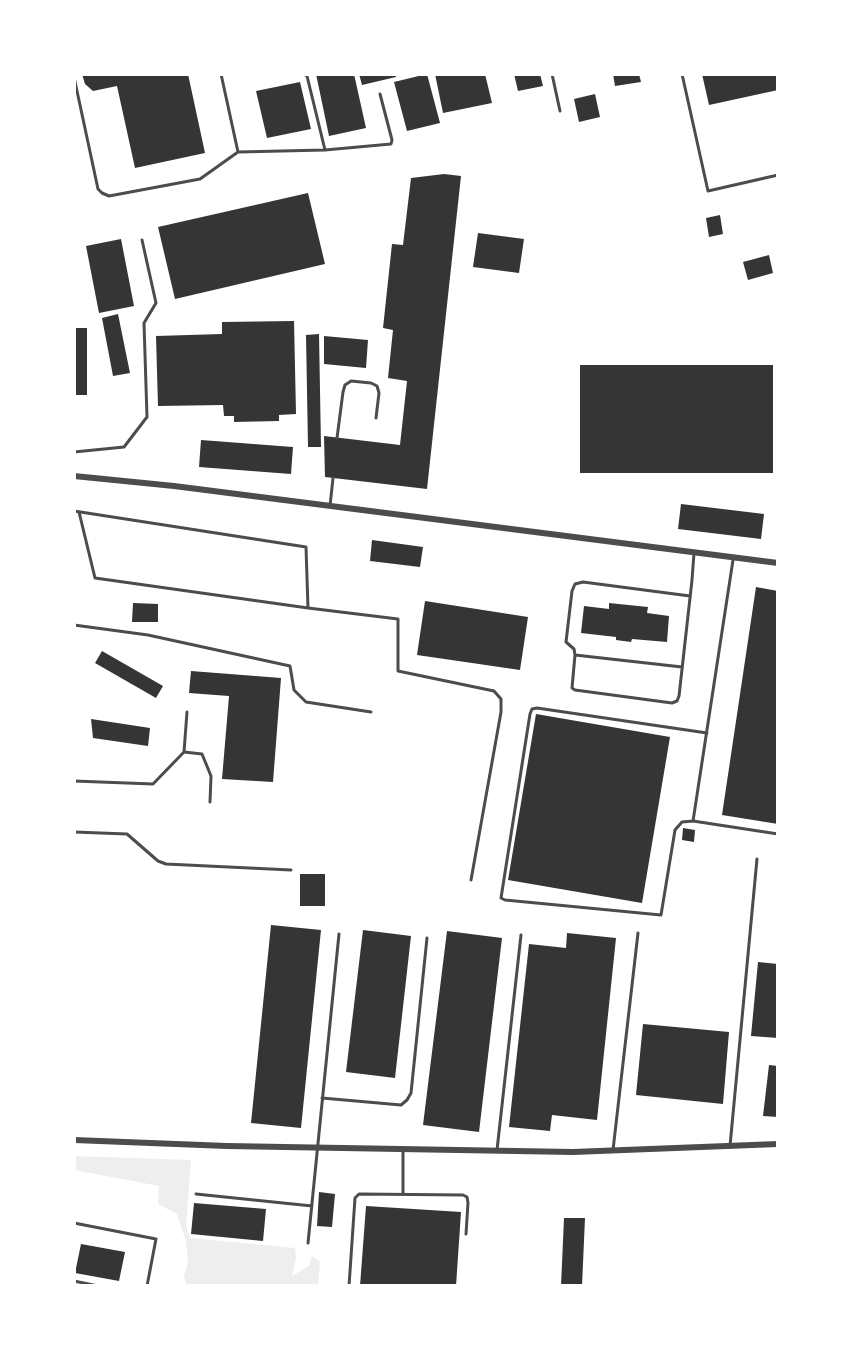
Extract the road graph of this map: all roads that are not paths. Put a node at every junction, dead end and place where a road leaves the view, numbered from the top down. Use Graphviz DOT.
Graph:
graph roads {
  1 [pos="221,74"];
  2 [pos="304,74"];
  3 [pos="552,74"];
  4 [pos="682,74"];
  5 [pos="74,77"];
  6 [pos="380,94"];
  7 [pos="560,111"];
  8 [pos="325,150"];
  9 [pos="238,152"];
  10 [pos="778,175"];
  11 [pos="142,240"];
  12 [pos="376,418"];
  13 [pos="337,438"];
  14 [pos="74,452"];
  15 [pos="74,476"];
  16 [pos="333,478"];
  17 [pos="330,506"];
  18 [pos="76,511"];
  19 [pos="694,553"];
  20 [pos="733,558"];
  21 [pos="778,563"];
  22 [pos="690,596"];
  23 [pos="308,608"];
  24 [pos="74,625"];
  25 [pos="575,655"];
  26 [pos="682,667"];
  27 [pos="187,712"];
  28 [pos="371,712"];
  29 [pos="707,733"];
  30 [pos="184,752"];
  31 [pos="74,781"];
  32 [pos="210,802"];
  33 [pos="693,821"];
  34 [pos="74,832"];
  35 [pos="778,834"];
  36 [pos="757,859"];
  37 [pos="291,870"];
  38 [pos="471,880"];
  39 [pos="638,933"];
  40 [pos="339,934"];
  41 [pos="521,935"];
  42 [pos="427,938"];
  43 [pos="322,1098"];
  44 [pos="74,1140"];
  45 [pos="778,1144"];
  46 [pos="730,1146"];
  47 [pos="318,1147"];
  48 [pos="403,1148"];
  49 [pos="497,1150"];
  50 [pos="613,1150"];
  51 [pos="196,1194"];
  52 [pos="403,1194"];
  53 [pos="312,1206"];
  54 [pos="74,1223"];
  55 [pos="466,1234"];
  56 [pos="308,1243"];
  57 [pos="74,1281"];
  58 [pos="98,1286"];
  59 [pos="147,1286"];
  60 [pos="349,1286"];
  1 -- 9 [label="lane"];
  2 -- 8 [label="lane"];
  3 -- 7 [label="lane"];
  4 -- 10 [label="lane"];
  5 -- 9 [label="lane"];
  6 -- 8 [label="lane"];
  8 -- 9 [label="lane"];
  11 -- 14 [label="lane"];
  12 -- 13 [label="lane"];
  15 -- 17 [label="street"];
  16 -- 17 [label="lane"];
  17 -- 19 [label="street"];
  18 -- 23 [label="lane"];
  18 -- 23 [label="lane"];
  19 -- 20 [label="street"];
  19 -- 22 [label="lane"];
  20 -- 21 [label="street"];
  20 -- 29 [label="lane"];
  22 -- 25 [label="lane"];
  22 -- 26 [label="lane"];
  23 -- 38 [label="lane"];
  24 -- 28 [label="lane"];
  25 -- 26 [label="lane"];
  25 -- 26 [label="lane"];
  27 -- 30 [label="lane"];
  29 -- 33 [label="lane"];
  29 -- 33 [label="lane"];
  30 -- 31 [label="lane"];
  30 -- 32 [label="lane"];
  33 -- 35 [label="lane"];
  34 -- 37 [label="lane"];
  36 -- 46 [label="lane"];
  39 -- 50 [label="lane"];
  40 -- 43 [label="lane"];
  41 -- 49 [label="lane"];
  42 -- 43 [label="lane"];
  43 -- 47 [label="lane"];
  44 -- 47 [label="street"];
  45 -- 46 [label="street"];
  46 -- 50 [label="street"];
  47 -- 48 [label="street"];
  47 -- 53 [label="lane"];
  48 -- 49 [label="street"];
  48 -- 52 [label="lane"];
  49 -- 50 [label="street"];
  51 -- 53 [label="lane"];
  52 -- 55 [label="lane"];
  52 -- 60 [label="lane"];
  53 -- 56 [label="lane"];
  54 -- 59 [label="lane"];
  57 -- 58 [label="lane"];
}
